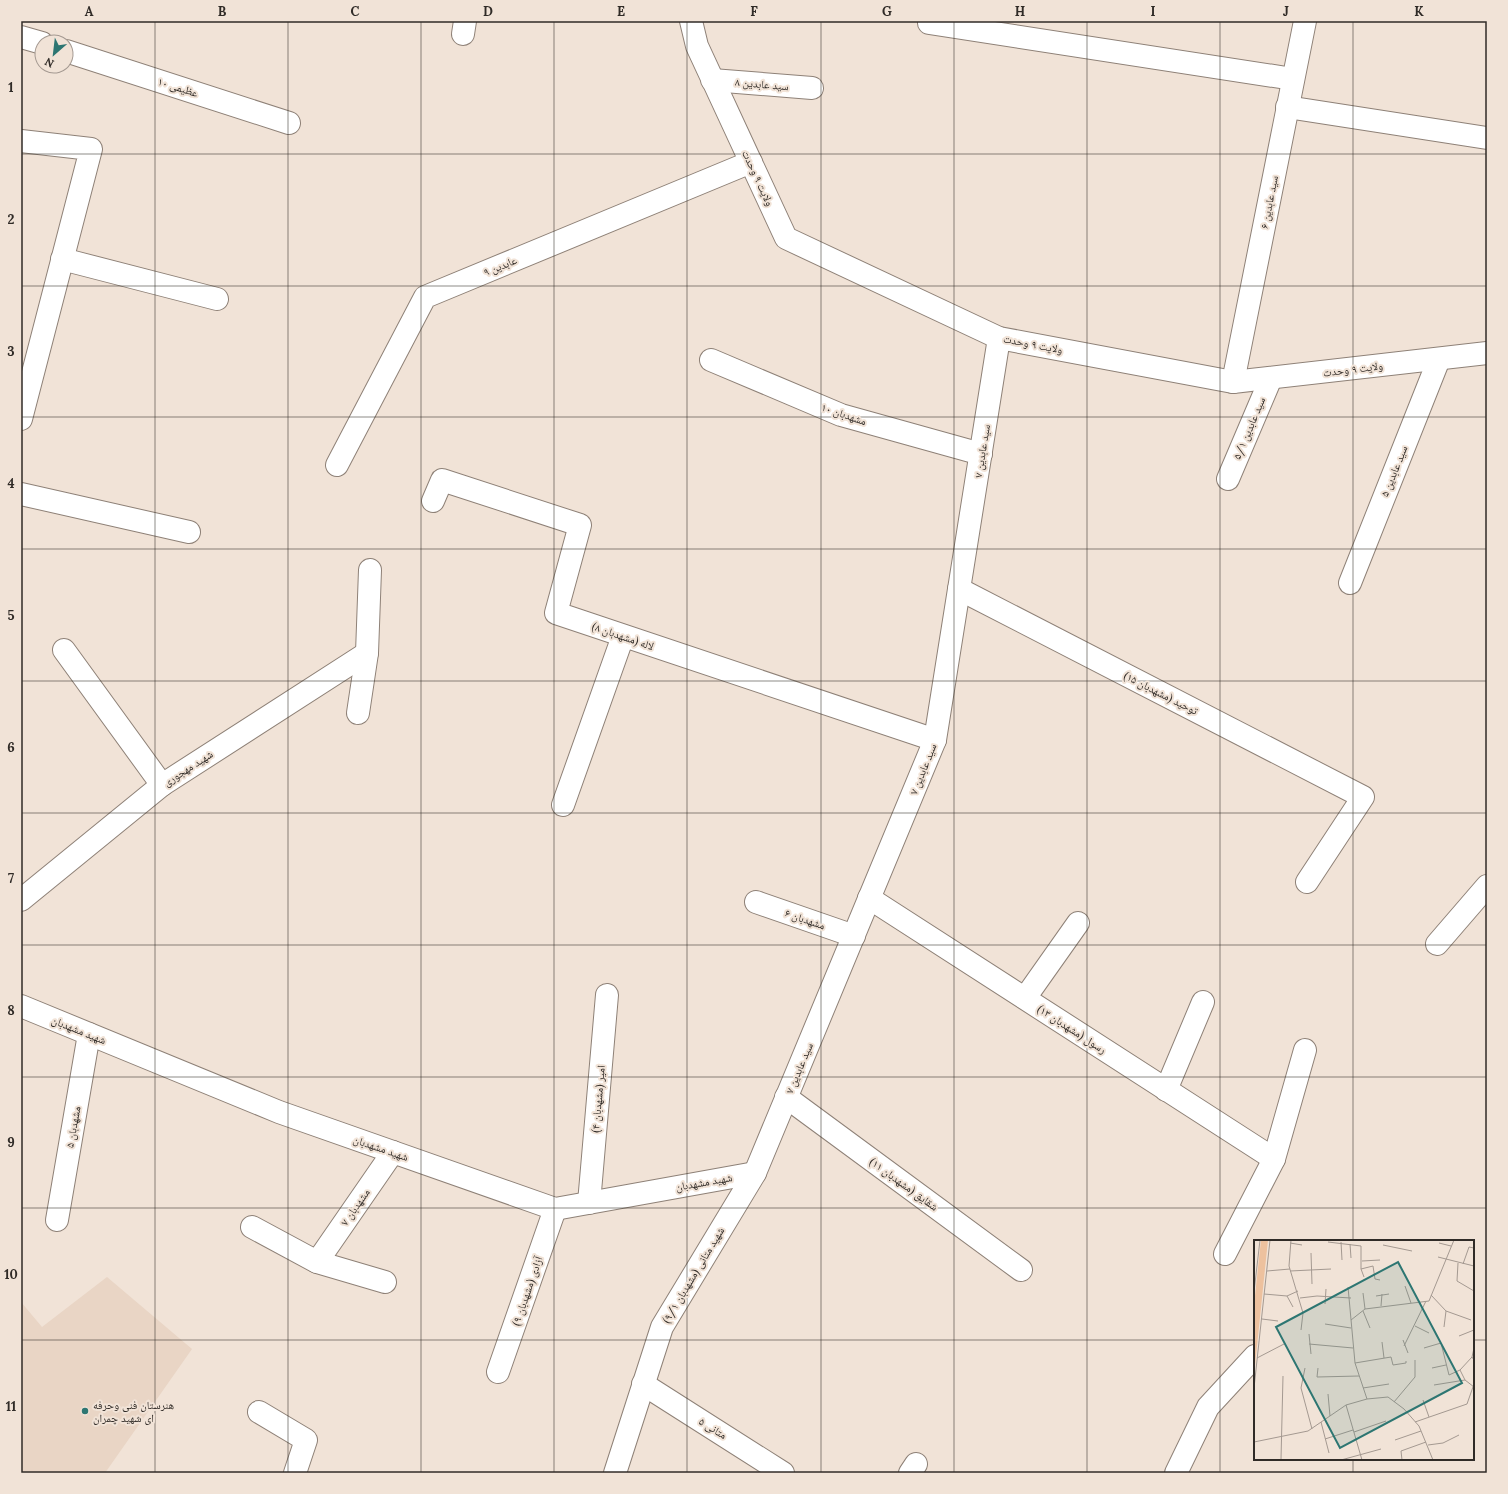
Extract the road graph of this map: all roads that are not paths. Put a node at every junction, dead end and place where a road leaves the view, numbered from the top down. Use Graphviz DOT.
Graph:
graph roads {
  1 [pos="691,21"];
  2 [pos="1305,21"];
  3 [pos="929,23"];
  4 [pos="21,37"];
  5 [pos="34,41"];
  6 [pos="74,54"];
  7 [pos="1293,79"];
  8 [pos="712,80"];
  9 [pos="812,88"];
  10 [pos="1287,107"];
  11 [pos="289,123"];
  12 [pos="1487,138"];
  13 [pos="21,141"];
  14 [pos="751,162"];
  15 [pos="62,259"];
  16 [pos="217,299"];
  17 [pos="1000,338"];
  18 [pos="1487,353"];
  19 [pos="1439,359"];
  20 [pos="711,360"];
  21 [pos="1271,378"];
  22 [pos="1233,382"];
  23 [pos="21,419"];
  24 [pos="981,454"];
  25 [pos="337,465"];
  26 [pos="1228,479"];
  27 [pos="21,494"];
  28 [pos="433,501"];
  29 [pos="190,532"];
  30 [pos="370,570"];
  31 [pos="1350,583"];
  32 [pos="959,589"];
  33 [pos="624,636"];
  34 [pos="64,650"];
  35 [pos="367,653"];
  36 [pos="358,713"];
  37 [pos="935,740"];
  38 [pos="162,784"];
  39 [pos="563,805"];
  40 [pos="1308,882"];
  41 [pos="1487,886"];
  42 [pos="869,898"];
  43 [pos="21,900"];
  44 [pos="756,902"];
  45 [pos="1078,923"];
  46 [pos="854,936"];
  47 [pos="1437,944"];
  48 [pos="607,996"];
  49 [pos="1025,998"];
  50 [pos="1203,1002"];
  51 [pos="21,1006"];
  52 [pos="89,1034"];
  53 [pos="1305,1050"];
  54 [pos="1166,1090"];
  55 [pos="786,1097"];
  56 [pos="393,1152"];
  57 [pos="1274,1159"];
  58 [pos="755,1173"];
  59 [pos="589,1203"];
  60 [pos="555,1209"];
  61 [pos="57,1220"];
  62 [pos="252,1227"];
  63 [pos="1225,1254"];
  64 [pos="317,1262"];
  65 [pos="1021,1270"];
  66 [pos="385,1282"];
  67 [pos="1254,1357"];
  68 [pos="498,1372"];
  69 [pos="643,1384"];
  70 [pos="259,1412"];
  71 [pos="295,1473"];
  72 [pos="615,1473"];
  73 [pos="783,1473"];
  74 [pos="1176,1473"];
  1 -- 8 [label="street, ولایت ۹ وحدت"];
  2 -- 7 [label="street, سید عابدین ۶"];
  3 -- 7 [label="street"];
  4 -- 5 [label="street"];
  6 -- 11 [label="street, عظیمی ۱۰"];
  7 -- 10 [label="street, سید عابدین ۶"];
  8 -- 9 [label="street, سید عابدین ۸"];
  8 -- 14 [label="street, ولایت ۹ وحدت"];
  10 -- 12 [label="street"];
  10 -- 22 [label="street, سید عابدین ۶"];
  13 -- 15 [label="street"];
  14 -- 17 [label="street, ولایت ۹ وحدت"];
  14 -- 25 [label="street, عابدین ۹"];
  15 -- 16 [label="street"];
  15 -- 23 [label="street"];
  17 -- 22 [label="street, ولایت ۹ وحدت"];
  17 -- 24 [label="street, سید عابدین ۷"];
  18 -- 19 [label="street, ولایت ۹ وحدت"];
  19 -- 21 [label="street, ولایت ۹ وحدت"];
  19 -- 31 [label="street, سید عابدین ۵"];
  20 -- 24 [label="street, مشهدبان ۱۰"];
  21 -- 22 [label="street, ولایت ۹ وحدت"];
  21 -- 26 [label="street, سید عابدین ۵/۱"];
  24 -- 32 [label="street, سید عابدین ۷"];
  27 -- 29 [label="street"];
  28 -- 33 [label="street, لاله (مشهدبان ۸)"];
  30 -- 35 [label="street"];
  32 -- 37 [label="street, سید عابدین ۷"];
  32 -- 40 [label="street, توحید (مشهدبان ۱۵)"];
  33 -- 37 [label="street, لاله (مشهدبان ۸)"];
  33 -- 39 [label="street"];
  34 -- 38 [label="street"];
  35 -- 36 [label="street"];
  35 -- 38 [label="street, شهید مهجوری"];
  37 -- 42 [label="street, سید عابدین ۷"];
  38 -- 43 [label="street, شهید مهجوری"];
  41 -- 47 [label="street"];
  42 -- 46 [label="street, سید عابدین ۷"];
  42 -- 49 [label="street, رسول (مشهدبان ۱۳)"];
  44 -- 46 [label="street, مشهدبان ۶"];
  45 -- 49 [label="street"];
  46 -- 55 [label="street, سید عابدین ۷"];
  48 -- 59 [label="street, امیر (مشهدبان ۴)"];
  49 -- 54 [label="street, رسول (مشهدبان ۱۳)"];
  50 -- 54 [label="street"];
  51 -- 52 [label="street, شهید مشهدبان"];
  52 -- 56 [label="street, شهید مشهدبان"];
  52 -- 61 [label="street, مشهدبان ۵"];
  53 -- 57 [label="street"];
  54 -- 57 [label="street, رسول (مشهدبان ۱۳)"];
  55 -- 58 [label="street, سید عابدین ۷"];
  55 -- 65 [label="street, شقایق (مشهدبان ۱۱)"];
  56 -- 60 [label="street, شهید مشهدبان"];
  56 -- 64 [label="street, مشهدبان ۷"];
  57 -- 63 [label="street"];
  58 -- 59 [label="street, شهید مشهدبان"];
  58 -- 69 [label="street, شهید متانی (مشهدبان ۹/۱)"];
  59 -- 60 [label="street, شهید مشهدبان"];
  60 -- 68 [label="street, آزادی (مشهدبان ۹)"];
  62 -- 64 [label="street"];
  64 -- 66 [label="street"];
  67 -- 74 [label="street"];
  69 -- 72 [label="street, شهید متانی (مشهدبان ۹/۱)"];
  69 -- 73 [label="street, متانی ۵"];
  70 -- 71 [label="street"];
}
